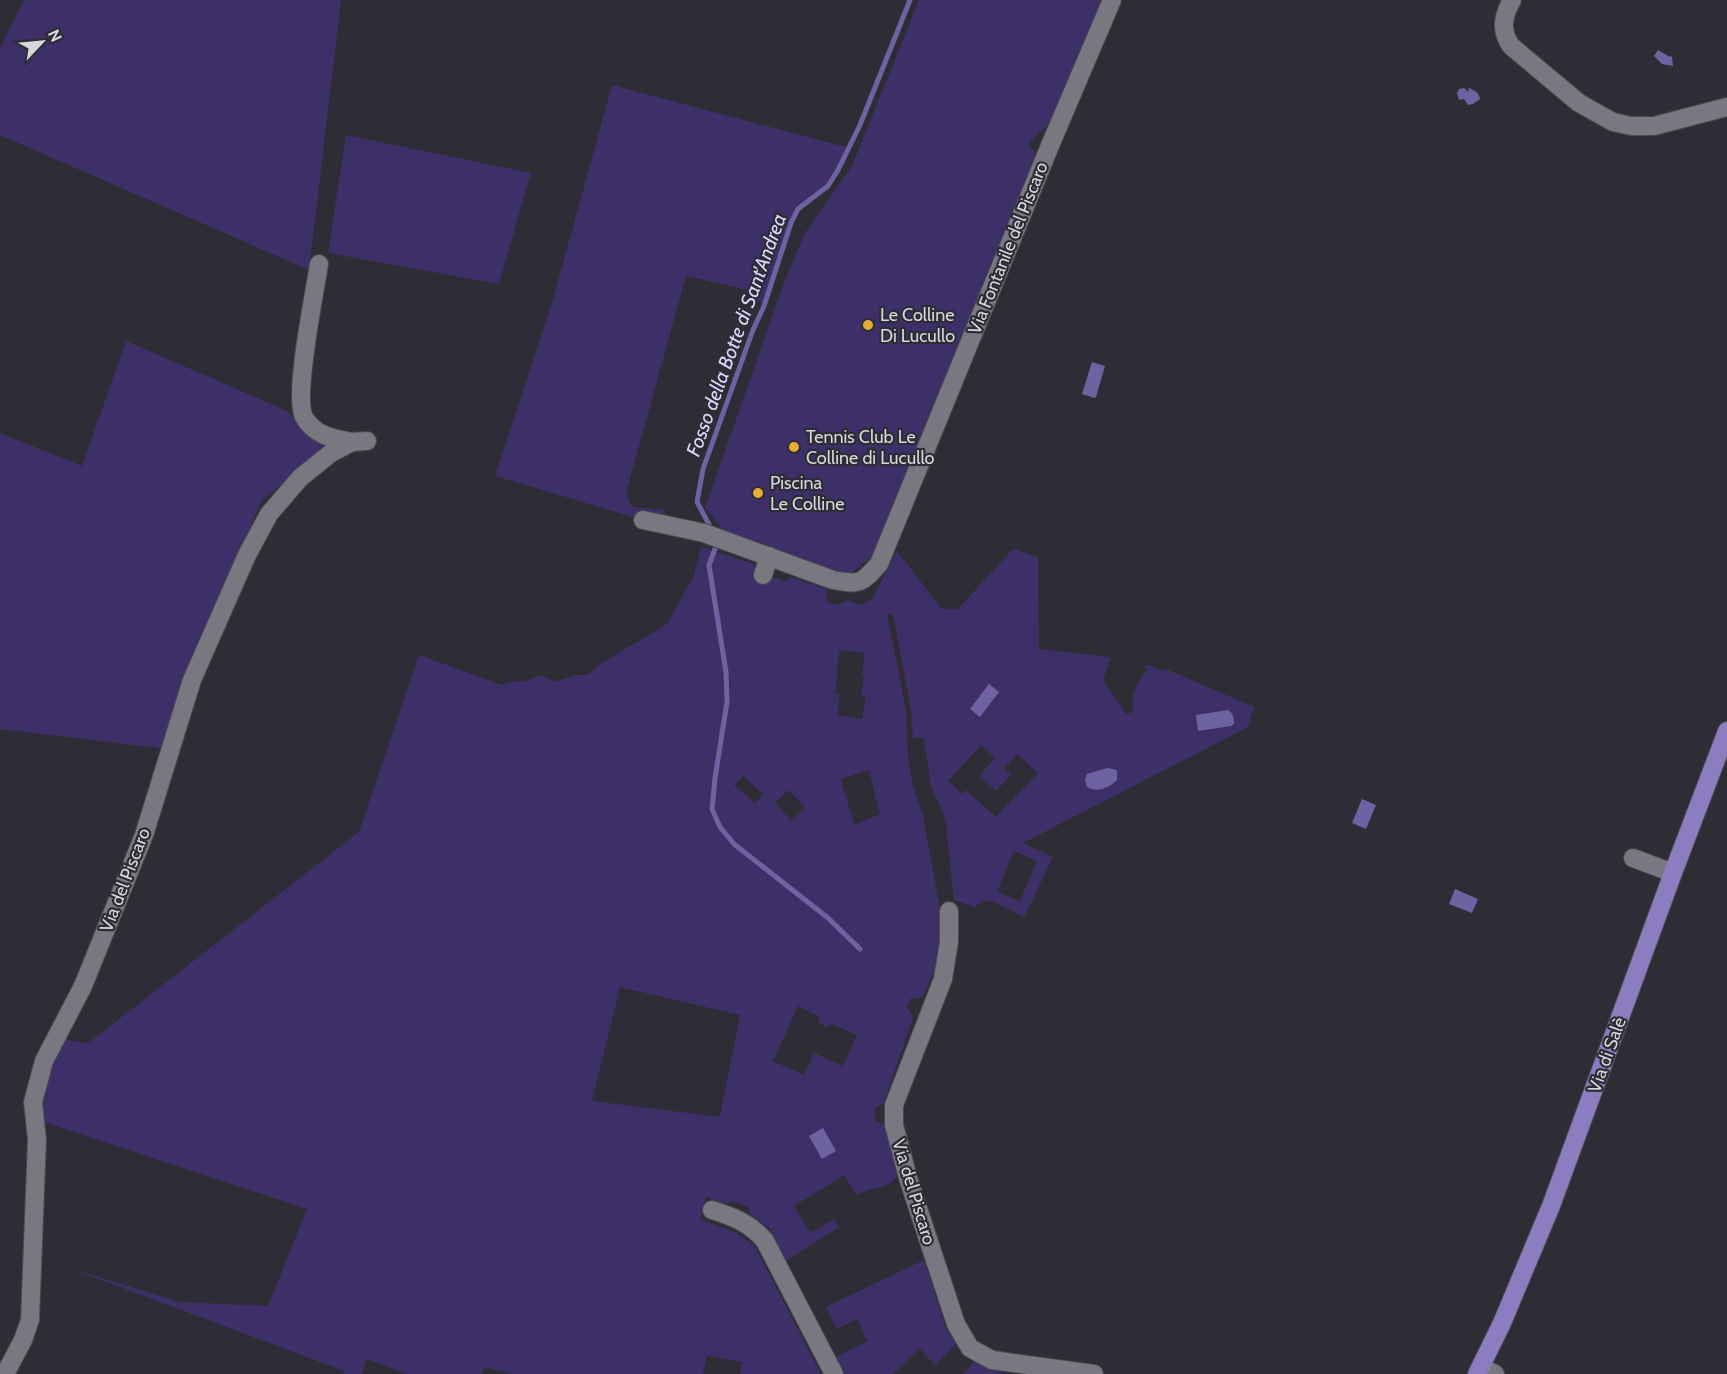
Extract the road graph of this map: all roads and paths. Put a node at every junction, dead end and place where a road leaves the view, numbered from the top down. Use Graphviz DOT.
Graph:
graph roads {
  1 [pos="1112,0"];
  2 [pos="1512,0"];
  3 [pos="1727,107"];
  4 [pos="319,264"];
  5 [pos="643,520"];
  6 [pos="769,556"];
  7 [pos="763,575"];
  8 [pos="1727,731"];
  9 [pos="1633,858"];
  10 [pos="1673,873"];
  11 [pos="949,911"];
  12 [pos="712,1210"];
  13 [pos="1484,1372"];
  14 [pos="5,1374"];
  15 [pos="834,1374"];
  16 [pos="1094,1374"];
  1 -- 6 [label="street, Via Fontanile del Piscaro"];
  2 -- 3 [label="street"];
  4 -- 14 [label="street, Via del Piscaro"];
  5 -- 6 [label="street"];
  6 -- 7 [label="street"];
  8 -- 10 [label="main road, Via di Salè"];
  9 -- 10 [label="street"];
  10 -- 13 [label="main road, Via di Salè"];
  11 -- 16 [label="street, Via del Piscaro"];
  12 -- 15 [label="street"];
}
